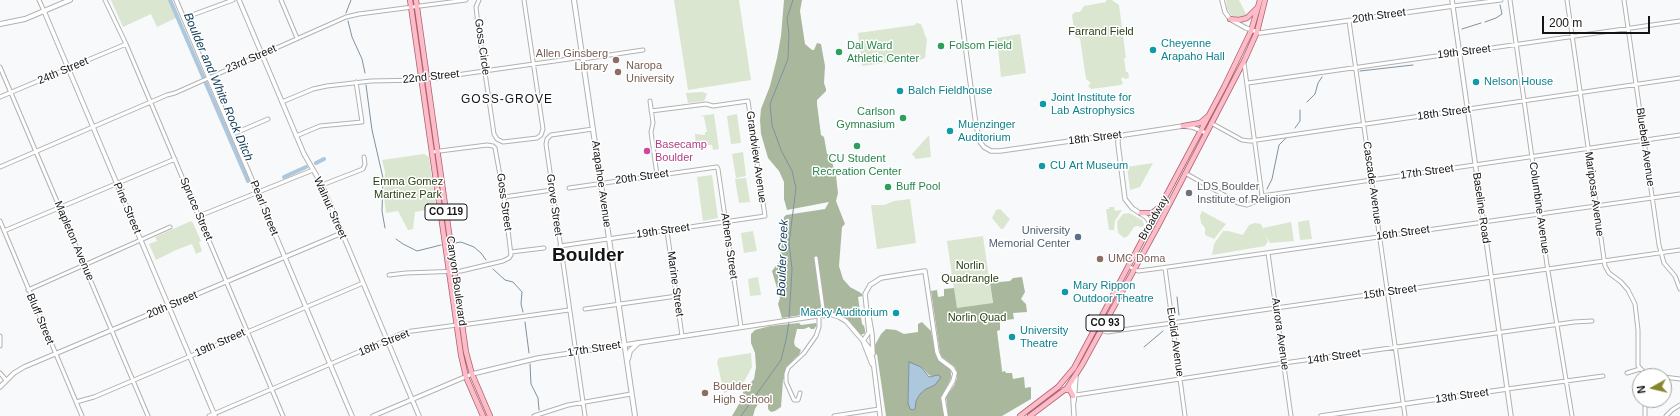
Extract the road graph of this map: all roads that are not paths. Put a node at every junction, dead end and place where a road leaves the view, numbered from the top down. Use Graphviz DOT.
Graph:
graph roads {
  1 [pos="39,0"];
  2 [pos="70,0"];
  3 [pos="176,0"];
  4 [pos="233,0"];
  5 [pos="240,0"];
  6 [pos="281,0"];
  7 [pos="410,0"];
  8 [pos="416,0"];
  9 [pos="466,0"];
  10 [pos="479,0"];
  11 [pos="524,0"];
  12 [pos="574,0"];
  13 [pos="959,0"];
  14 [pos="1222,0"];
  15 [pos="1260,0"];
  16 [pos="1265,0"];
  17 [pos="1452,0"];
  18 [pos="1501,0"];
  19 [pos="1510,0"];
  20 [pos="1567,0"];
  21 [pos="1624,0"];
  22 [pos="107,1"];
  23 [pos="417,6"];
  24 [pos="1259,6"];
  25 [pos="1453,6"];
  26 [pos="411,7"];
  27 [pos="44,11"];
  28 [pos="184,18"];
  29 [pos="1230,19"];
  30 [pos="1349,21"];
  31 [pos="1680,21"];
  32 [pos="0,24"];
  33 [pos="1628,29"];
  34 [pos="1251,31"];
  35 [pos="1257,32"];
  36 [pos="1572,37"];
  37 [pos="297,38"];
  38 [pos="126,44"];
  39 [pos="1516,45"];
  40 [pos="643,50"];
  41 [pos="1460,52"];
  42 [pos="262,54"];
  43 [pos="583,58"];
  44 [pos="1243,62"];
  45 [pos="534,64"];
  46 [pos="0,67"];
  47 [pos="1355,67"];
  48 [pos="68,68"];
  49 [pos="485,71"];
  50 [pos="1680,78"];
  51 [pos="205,79"];
  52 [pos="424,80"];
  53 [pos="356,82"];
  54 [pos="1248,83"];
  55 [pos="1636,84"];
  56 [pos="1580,92"];
  57 [pos="11,93"];
  58 [pos="0,97"];
  59 [pos="650,101"];
  60 [pos="1524,101"];
  61 [pos="151,102"];
  62 [pos="282,102"];
  63 [pos="1467,109"];
  64 [pos="651,111"];
  65 [pos="1212,111"];
  66 [pos="268,120"];
  67 [pos="1214,124"];
  68 [pos="1363,124"];
  69 [pos="1183,126"];
  70 [pos="93,127"];
  71 [pos="593,129"];
  72 [pos="1204,132"];
  73 [pos="233,134"];
  74 [pos="1680,135"];
  75 [pos="296,136"];
  76 [pos="1118,138"];
  77 [pos="1254,140"];
  78 [pos="1644,141"];
  79 [pos="1588,149"];
  80 [pos="36,151"];
  81 [pos="432,152"];
  82 [pos="438,152"];
  83 [pos="364,157"];
  84 [pos="1532,157"];
  85 [pos="174,159"];
  86 [pos="1475,165"];
  87 [pos="714,166"];
  88 [pos="0,167"];
  89 [pos="313,170"];
  90 [pos="1185,173"];
  91 [pos="657,175"];
  92 [pos="1371,180"];
  93 [pos="601,183"];
  94 [pos="117,184"];
  95 [pos="322,185"];
  96 [pos="569,188"];
  97 [pos="552,190"];
  98 [pos="257,193"];
  99 [pos="1680,194"];
  100 [pos="1262,196"];
  101 [pos="504,197"];
  102 [pos="1652,197"];
  103 [pos="1162,204"];
  104 [pos="1596,205"];
  105 [pos="60,208"];
  106 [pos="1540,213"];
  107 [pos="1141,214"];
  108 [pos="199,216"];
  109 [pos="765,216"];
  110 [pos="0,221"];
  111 [pos="726,222"];
  112 [pos="1483,222"];
  113 [pos="1151,224"];
  114 [pos="170,227"];
  115 [pos="4,231"];
  116 [pos="668,231"];
  117 [pos="342,233"];
  118 [pos="1380,237"];
  119 [pos="1151,238"];
  120 [pos="609,239"];
  121 [pos="141,240"];
  122 [pos="560,246"];
  123 [pos="544,248"];
  124 [pos="1680,250"];
  125 [pos="512,252"];
  126 [pos="1268,253"];
  127 [pos="1661,253"];
  128 [pos="284,258"];
  129 [pos="816,258"];
  130 [pos="1604,260"];
  131 [pos="85,266"];
  132 [pos="1128,266"];
  133 [pos="1165,268"];
  134 [pos="1134,269"];
  135 [pos="1549,269"];
  136 [pos="449,272"];
  137 [pos="455,272"];
  138 [pos="389,275"];
  139 [pos="1491,277"];
  140 [pos="226,282"];
  141 [pos="363,283"];
  142 [pos="1680,289"];
  143 [pos="28,290"];
  144 [pos="1387,292"];
  145 [pos="677,296"];
  146 [pos="618,304"];
  147 [pos="169,306"];
  148 [pos="305,307"];
  149 [pos="1276,308"];
  150 [pos="585,309"];
  151 [pos="569,310"];
  152 [pos="867,314"];
  153 [pos="819,316"];
  154 [pos="824,316"];
  155 [pos="1592,321"];
  156 [pos="1173,323"];
  157 [pos="457,325"];
  158 [pos="462,325"];
  159 [pos="1556,325"];
  160 [pos="741,327"];
  161 [pos="112,330"];
  162 [pos="1101,330"];
  163 [pos="248,331"];
  164 [pos="1499,333"];
  165 [pos="872,334"];
  166 [pos="0,336"];
  167 [pos="682,336"];
  168 [pos="387,340"];
  169 [pos="863,341"];
  170 [pos="638,342"];
  171 [pos="624,344"];
  172 [pos="0,346"];
  173 [pos="1395,348"];
  174 [pos="575,352"];
  175 [pos="55,354"];
  176 [pos="190,356"];
  177 [pos="873,360"];
  178 [pos="1284,363"];
  179 [pos="330,365"];
  180 [pos="873,366"];
  181 [pos="1074,368"];
  182 [pos="1640,368"];
  183 [pos="628,370"];
  184 [pos="1632,371"];
  185 [pos="0,373"];
  186 [pos="1627,373"];
  187 [pos="472,374"];
  188 [pos="1076,376"];
  189 [pos="1603,376"];
  190 [pos="466,377"];
  191 [pos="1180,379"];
  192 [pos="6,380"];
  193 [pos="133,380"];
  194 [pos="1072,381"];
  195 [pos="1566,381"];
  196 [pos="0,387"];
  197 [pos="1507,389"];
  198 [pos="272,390"];
  199 [pos="1064,390"];
  200 [pos="800,393"];
  201 [pos="631,394"];
  202 [pos="1074,396"];
  203 [pos="412,399"];
  204 [pos="76,402"];
  205 [pos="582,403"];
  206 [pos="1403,404"];
  207 [pos="1680,406"];
  208 [pos="879,409"];
  209 [pos="215,415"];
  210 [pos="82,416"];
  211 [pos="148,416"];
  212 [pos="209,416"];
  213 [pos="283,416"];
  214 [pos="352,416"];
  215 [pos="373,416"];
  216 [pos="419,416"];
  217 [pos="483,416"];
  218 [pos="490,416"];
  219 [pos="534,416"];
  220 [pos="585,416"];
  221 [pos="635,416"];
  222 [pos="834,416"];
  223 [pos="880,416"];
  224 [pos="946,416"];
  225 [pos="1020,416"];
  226 [pos="1030,416"];
  227 [pos="1074,416"];
  228 [pos="1185,416"];
  229 [pos="1291,416"];
  230 [pos="1321,416"];
  231 [pos="1405,416"];
  232 [pos="1511,416"];
  233 [pos="1572,416"];
  234 [pos="1666,416"];
  1 -- 27 [label="street, Pine Street"];
  2 -- 27 [label="main road"];
  3 -- 28 [label="street, Pearl Street"];
  4 -- 28 [label="street"];
  5 -- 42 [label="street, Walnut Street"];
  6 -- 37 [label="street"];
  7 -- 26 [label="main road, Canyon Boulevard / CO 119"];
  8 -- 23 [label="main road, Canyon Boulevard / CO 119"];
  9 -- 23 [label="street, 23rd Street"];
  10 -- 49 [label="street, Goss Circle"];
  11 -- 45 [label="street"];
  12 -- 43 [label="main road, Arapahoe Avenue"];
  13 -- 76 [label="street, 18th Street"];
  14 -- 29 [label="street"];
  15 -- 24 [label="main road, Broadway / CO 93"];
  16 -- 35 [label="main road, Broadway / CO 93"];
  17 -- 25 [label="street, Baseline Road"];
  18 -- 25 [label="street, 20th Street"];
  19 -- 39 [label="street, Columbine Avenue"];
  20 -- 36 [label="street, Mariposa Avenue"];
  21 -- 33 [label="street, Bluebell Avenue"];
  22 -- 38 [label="street, Spruce Street"];
  23 -- 26 [label="street, 23rd Street"];
  23 -- 52 [label="main road, Canyon Boulevard / CO 119"];
  24 -- 29 [label="main road"];
  24 -- 34 [label="main road, Broadway / CO 93"];
  25 -- 30 [label="street, 20th Street"];
  25 -- 41 [label="street, Baseline Road"];
  26 -- 37 [label="street, 23rd Street"];
  26 -- 52 [label="main road, Canyon Boulevard / CO 119"];
  27 -- 32 [label="main road"];
  27 -- 48 [label="street, Pine Street"];
  28 -- 51 [label="street, Pearl Street"];
  29 -- 34 [label="street"];
  30 -- 35 [label="street, 20th Street"];
  30 -- 47 [label="street, Cascade Avenue"];
  31 -- 33 [label="street, 19th Street"];
  33 -- 36 [label="street, 19th Street"];
  33 -- 55 [label="street, Bluebell Avenue"];
  34 -- 35 [label="street, 20th Street"];
  34 -- 65 [label="main road, Broadway / CO 93"];
  35 -- 44 [label="main road, Broadway / CO 93"];
  36 -- 39 [label="street, 19th Street"];
  36 -- 56 [label="street, Mariposa Avenue"];
  37 -- 42 [label="street, 23rd Street"];
  38 -- 48 [label="street, 24th Street"];
  38 -- 61 [label="street, Spruce Street"];
  39 -- 41 [label="street, 19th Street"];
  39 -- 60 [label="street, Columbine Avenue"];
  40 -- 43 [label="street, 22nd Street"];
  41 -- 47 [label="street, 19th Street"];
  41 -- 63 [label="street, Baseline Road"];
  42 -- 51 [label="street, 23rd Street"];
  42 -- 62 [label="street, Walnut Street"];
  43 -- 45 [label="street, 22nd Street"];
  43 -- 71 [label="main road, Arapahoe Avenue"];
  44 -- 54 [label="street"];
  44 -- 67 [label="main road, Broadway / CO 93"];
  45 -- 49 [label="street, 22nd Street"];
  45 -- 49 [label="street, Goss Circle"];
  46 -- 57 [label="street, Mapleton Avenue"];
  47 -- 54 [label="street, 19th Street"];
  47 -- 68 [label="street, Cascade Avenue"];
  48 -- 57 [label="street, 24th Street"];
  48 -- 70 [label="street, Pine Street"];
  49 -- 52 [label="street, 22nd Street"];
  50 -- 55 [label="street, 18th Street"];
  51 -- 61 [label="street, 23rd Street"];
  51 -- 73 [label="street, Pearl Street"];
  52 -- 53 [label="street, 22nd Street"];
  52 -- 81 [label="main road, Canyon Boulevard / CO 119"];
  52 -- 82 [label="main road, Canyon Boulevard / CO 119"];
  53 -- 62 [label="street, 22nd Street"];
  53 -- 75 [label="street"];
  54 -- 77 [label="street"];
  55 -- 56 [label="street, 18th Street"];
  55 -- 78 [label="street, Bluebell Avenue"];
  56 -- 60 [label="street, 18th Street"];
  56 -- 79 [label="street, Mariposa Avenue"];
  57 -- 58 [label="street, 24th Street"];
  57 -- 80 [label="street, Mapleton Avenue"];
  59 -- 64 [label="street"];
  60 -- 63 [label="street, 18th Street"];
  60 -- 84 [label="street, Columbine Avenue"];
  61 -- 70 [label="street, 23rd Street"];
  61 -- 85 [label="street, Spruce Street"];
  62 -- 75 [label="street, Walnut Street"];
  63 -- 68 [label="street, 18th Street"];
  63 -- 86 [label="street, Baseline Road"];
  64 -- 91 [label="street"];
  64 -- 109 [label="street, Grandview Avenue"];
  65 -- 69 [label="main road"];
  65 -- 72 [label="main road, Broadway / CO 93"];
  66 -- 73 [label="street"];
  67 -- 72 [label="main road, Broadway / CO 93"];
  67 -- 77 [label="street, 18th Street"];
  68 -- 77 [label="street, 18th Street"];
  68 -- 92 [label="street, Cascade Avenue"];
  69 -- 72 [label="street, 18th Street"];
  69 -- 76 [label="street, 18th Street"];
  70 -- 80 [label="street, 23rd Street"];
  70 -- 94 [label="street, Pine Street"];
  71 -- 93 [label="main road, Arapahoe Avenue"];
  71 -- 97 [label="street, Grove Street"];
  72 -- 90 [label="main road, Broadway / CO 93"];
  72 -- 103 [label="main road, Broadway / CO 93"];
  73 -- 98 [label="street, Pearl Street"];
  74 -- 78 [label="street, 17th Street"];
  75 -- 89 [label="street, Walnut Street"];
  76 -- 107 [label="street"];
  77 -- 100 [label="street"];
  78 -- 79 [label="street, 17th Street"];
  78 -- 102 [label="street, Bluebell Avenue"];
  79 -- 84 [label="street, 17th Street"];
  79 -- 104 [label="street, Mariposa Avenue"];
  80 -- 88 [label="street, 23rd Street"];
  80 -- 105 [label="street, Mapleton Avenue"];
  81 -- 82 [label="street"];
  81 -- 136 [label="main road, Canyon Boulevard / CO 119"];
  82 -- 101 [label="street, Goss Street"];
  82 -- 137 [label="main road, Canyon Boulevard / CO 119"];
  83 -- 95 [label="street"];
  84 -- 86 [label="street, 17th Street"];
  84 -- 106 [label="street, Columbine Avenue"];
  85 -- 94 [label="street"];
  85 -- 108 [label="street, Spruce Street"];
  86 -- 92 [label="street, 17th Street"];
  86 -- 112 [label="street, Baseline Road"];
  87 -- 91 [label="street, 20th Street"];
  87 -- 111 [label="street, Athens Street"];
  89 -- 95 [label="street, Walnut Street"];
  89 -- 98 [label="street"];
  90 -- 100 [label="street, 17th Street"];
  90 -- 119 [label="main road, Broadway / CO 93"];
  91 -- 93 [label="street, 20th Street"];
  92 -- 100 [label="street, 17th Street"];
  92 -- 118 [label="street, Cascade Avenue"];
  93 -- 96 [label="street, 20th Street"];
  93 -- 120 [label="main road, Arapahoe Avenue"];
  94 -- 105 [label="street"];
  94 -- 121 [label="street, Pine Street"];
  95 -- 117 [label="street, Walnut Street"];
  97 -- 101 [label="street"];
  97 -- 122 [label="street, Grove Street"];
  98 -- 108 [label="street"];
  98 -- 128 [label="street, Pearl Street"];
  99 -- 102 [label="street, 16th Street"];
  101 -- 125 [label="street, Goss Street"];
  102 -- 104 [label="street, 16th Street"];
  102 -- 127 [label="street, Bluebell Avenue"];
  103 -- 107 [label="main road"];
  103 -- 113 [label="main road, Broadway / CO 93"];
  104 -- 106 [label="street, 16th Street"];
  104 -- 130 [label="street, Mariposa Avenue"];
  105 -- 115 [label="street"];
  105 -- 131 [label="street, Mapleton Avenue"];
  106 -- 112 [label="street, 16th Street"];
  106 -- 135 [label="street, Columbine Avenue"];
  107 -- 113 [label="street"];
  108 -- 140 [label="street, Spruce Street"];
  109 -- 111 [label="street, 19th Street"];
  110 -- 115 [label="street, Bluff Street"];
  111 -- 116 [label="street, 19th Street"];
  111 -- 160 [label="street, Athens Street"];
  112 -- 118 [label="street, 16th Street"];
  112 -- 139 [label="street, Baseline Road"];
  113 -- 119 [label="main road"];
  113 -- 132 [label="main road, Broadway / CO 93"];
  114 -- 121 [label="street"];
  115 -- 143 [label="street, Bluff Street"];
  116 -- 120 [label="street, 19th Street"];
  116 -- 145 [label="street, Marine Street"];
  117 -- 128 [label="street, 20th Street"];
  117 -- 141 [label="street, Walnut Street"];
  118 -- 126 [label="street, 16th Street"];
  118 -- 144 [label="street, Cascade Avenue"];
  119 -- 134 [label="main road, Broadway / CO 93"];
  120 -- 122 [label="street, 19th Street"];
  120 -- 146 [label="main road, Arapahoe Avenue"];
  121 -- 131 [label="street"];
  121 -- 147 [label="street, Pine Street"];
  122 -- 151 [label="street, Grove Street"];
  123 -- 125 [label="street"];
  124 -- 127 [label="street, 15th Street"];
  125 -- 137 [label="street"];
  126 -- 133 [label="street, 16th Street"];
  126 -- 149 [label="street, Aurora Avenue"];
  127 -- 130 [label="street, 15th Street"];
  127 -- 142 [label="street, Bluebell Avenue"];
  128 -- 140 [label="street, 20th Street"];
  128 -- 148 [label="street, Pearl Street"];
  129 -- 154 [label="street"];
  130 -- 135 [label="street, 15th Street"];
  130 -- 182 [label="street, Mariposa Avenue"];
  131 -- 143 [label="street"];
  131 -- 161 [label="street, Mapleton Avenue"];
  132 -- 134 [label="street, 16th Street"];
  132 -- 181 [label="main road, Broadway / CO 93"];
  133 -- 134 [label="street, 16th Street"];
  133 -- 156 [label="street, Euclid Avenue"];
  134 -- 162 [label="main road, Broadway / CO 93"];
  135 -- 139 [label="street, 15th Street"];
  135 -- 159 [label="street, Columbine Avenue"];
  136 -- 137 [label="street"];
  136 -- 138 [label="street"];
  136 -- 157 [label="main road, Canyon Boulevard / CO 119"];
  137 -- 158 [label="main road, Canyon Boulevard / CO 119"];
  139 -- 144 [label="street, 15th Street"];
  139 -- 164 [label="street, Baseline Road"];
  140 -- 147 [label="street, 20th Street"];
  140 -- 163 [label="street, Spruce Street"];
  141 -- 148 [label="street, 19th Street"];
  141 -- 168 [label="street, Walnut Street"];
  143 -- 175 [label="street, Bluff Street"];
  144 -- 149 [label="street, 15th Street"];
  144 -- 173 [label="street, Cascade Avenue"];
  145 -- 146 [label="street"];
  145 -- 167 [label="street, Marine Street"];
  146 -- 150 [label="street"];
  146 -- 171 [label="main road, Arapahoe Avenue"];
  147 -- 161 [label="street, 20th Street"];
  147 -- 176 [label="street, Pine Street"];
  148 -- 163 [label="street, 19th Street"];
  148 -- 179 [label="street, Pearl Street"];
  149 -- 156 [label="street, 15th Street"];
  149 -- 178 [label="street, Aurora Avenue"];
  151 -- 158 [label="street, 18th Street"];
  151 -- 174 [label="street, Grove Street"];
  152 -- 165 [label="street"];
  152 -- 169 [label="street"];
  152 -- 224 [label="street"];
  153 -- 154 [label="street, 17th Street"];
  153 -- 160 [label="street, 17th Street"];
  153 -- 200 [label="street"];
  154 -- 169 [label="street, 17th Street"];
  155 -- 159 [label="street, 14th Street"];
  156 -- 162 [label="street, 15th Street"];
  156 -- 191 [label="street, Euclid Avenue"];
  157 -- 158 [label="street, 18th Street"];
  157 -- 168 [label="street, 18th Street"];
  157 -- 190 [label="main road, Canyon Boulevard / CO 119"];
  158 -- 187 [label="main road, Canyon Boulevard / CO 119"];
  159 -- 164 [label="street, 14th Street"];
  159 -- 195 [label="street, Columbine Avenue"];
  160 -- 167 [label="street, 17th Street"];
  161 -- 175 [label="street, 20th Street"];
  161 -- 193 [label="street, Mapleton Avenue"];
  162 -- 188 [label="main road, Broadway / CO 93"];
  163 -- 176 [label="street, 19th Street"];
  163 -- 198 [label="street, Spruce Street"];
  164 -- 173 [label="street, 14th Street"];
  164 -- 197 [label="street, Baseline Road"];
  165 -- 169 [label="street"];
  165 -- 177 [label="street"];
  166 -- 172 [label="street"];
  167 -- 170 [label="street, 17th Street"];
  168 -- 179 [label="street, 18th Street"];
  168 -- 203 [label="street, Walnut Street"];
  169 -- 177 [label="street"];
  169 -- 180 [label="street"];
  170 -- 171 [label="street, 17th Street"];
  170 -- 183 [label="main road"];
  171 -- 174 [label="street, 17th Street"];
  171 -- 183 [label="main road, Arapahoe Avenue"];
  173 -- 178 [label="street, 14th Street"];
  173 -- 206 [label="street, Cascade Avenue"];
  174 -- 187 [label="street, 17th Street"];
  174 -- 205 [label="street, Grove Street"];
  175 -- 192 [label="street, 20th Street"];
  175 -- 204 [label="street, Bluff Street"];
  176 -- 193 [label="street, 19th Street"];
  176 -- 209 [label="street, Pine Street"];
  177 -- 180 [label="street"];
  178 -- 191 [label="street, 14th Street"];
  178 -- 229 [label="street, Aurora Avenue"];
  179 -- 198 [label="street, 18th Street"];
  179 -- 214 [label="street, Pearl Street"];
  180 -- 208 [label="street"];
  181 -- 194 [label="main road"];
  181 -- 225 [label="main road, Broadway / CO 93"];
  183 -- 201 [label="main road, Arapahoe Avenue"];
  184 -- 186 [label="street"];
  185 -- 192 [label="street"];
  187 -- 190 [label="street, 17th Street"];
  187 -- 218 [label="main road, Canyon Boulevard / CO 119"];
  188 -- 194 [label="main road, Broadway / CO 93"];
  188 -- 202 [label="street"];
  189 -- 195 [label="street, 13th Street"];
  190 -- 203 [label="street, 17th Street"];
  190 -- 217 [label="main road, Canyon Boulevard / CO 119"];
  191 -- 202 [label="street, 14th Street"];
  191 -- 228 [label="street, Euclid Avenue"];
  192 -- 196 [label="street, 20th Street"];
  193 -- 204 [label="street, 19th Street"];
  193 -- 211 [label="street, Mapleton Avenue"];
  194 -- 199 [label="main road, Broadway / CO 93"];
  194 -- 202 [label="street"];
  195 -- 197 [label="street, 13th Street"];
  195 -- 233 [label="street, Columbine Avenue"];
  197 -- 206 [label="street, 13th Street"];
  197 -- 232 [label="street, Baseline Road"];
  198 -- 209 [label="street, 18th Street"];
  198 -- 213 [label="street, Spruce Street"];
  199 -- 202 [label="main road"];
  199 -- 226 [label="main road, Broadway / CO 93"];
  201 -- 205 [label="street"];
  201 -- 221 [label="main road, Arapahoe Avenue"];
  202 -- 227 [label="street"];
  203 -- 215 [label="street, 17th Street"];
  203 -- 216 [label="street, Walnut Street"];
  204 -- 210 [label="street, Bluff Street"];
  205 -- 219 [label="street"];
  205 -- 220 [label="street, Grove Street"];
  206 -- 230 [label="street, 13th Street"];
  206 -- 231 [label="street, Cascade Avenue"];
  207 -- 234 [label="street"];
  208 -- 222 [label="street"];
  208 -- 223 [label="street"];
  209 -- 212 [label="street, 18th Street"];
}
